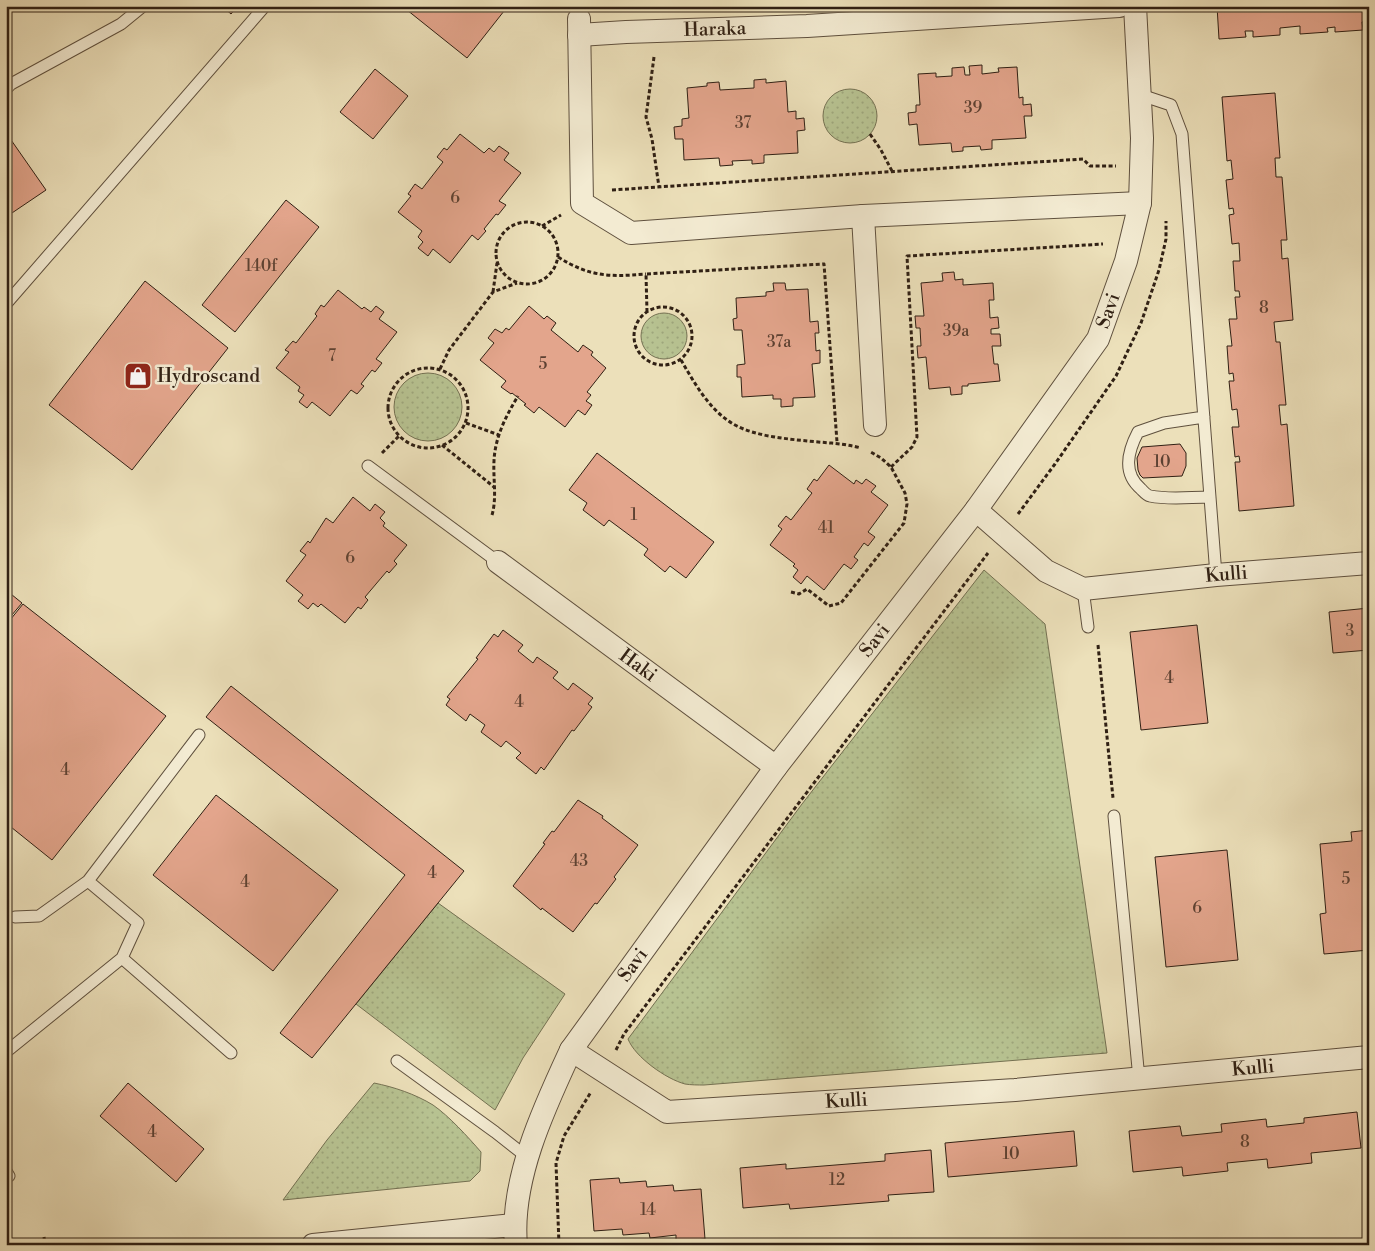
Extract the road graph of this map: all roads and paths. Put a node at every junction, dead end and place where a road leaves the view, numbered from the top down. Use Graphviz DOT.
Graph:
graph roads {
  1 [pos="143,6"];
  2 [pos="265,6"];
  3 [pos="1119,6"];
  4 [pos="1135,6"];
  5 [pos="657,32"];
  6 [pos="6,89"];
  7 [pos="1141,95"];
  8 [pos="870,134"];
  9 [pos="1117,166"];
  10 [pos="892,172"];
  11 [pos="659,187"];
  12 [pos="582,192"];
  13 [pos="1140,202"];
  14 [pos="863,216"];
  15 [pos="1103,244"];
  16 [pos="558,257"];
  17 [pos="497,263"];
  18 [pos="646,274"];
  19 [pos="518,283"];
  20 [pos="493,292"];
  21 [pos="6,304"];
  22 [pos="647,312"];
  23 [pos="681,360"];
  24 [pos="440,369"];
  25 [pos="518,396"];
  26 [pos="1204,417"];
  27 [pos="466,423"];
  28 [pos="875,425"];
  29 [pos="499,435"];
  30 [pos="836,442"];
  31 [pos="442,445"];
  32 [pos="368,466"];
  33 [pos="891,467"];
  34 [pos="494,487"];
  35 [pos="1210,497"];
  36 [pos="976,510"];
  37 [pos="492,515"];
  38 [pos="498,562"];
  39 [pos="1369,562"];
  40 [pos="1216,575"];
  41 [pos="1083,589"];
  42 [pos="791,592"];
  43 [pos="1088,627"];
  44 [pos="199,734"];
  45 [pos="776,768"];
  46 [pos="1114,816"];
  47 [pos="88,881"];
  48 [pos="15,917"];
  49 [pos="122,958"];
  50 [pos="571,1050"];
  51 [pos="6,1052"];
  52 [pos="231,1053"];
  53 [pos="1369,1057"];
  54 [pos="396,1061"];
  55 [pos="1139,1079"];
  56 [pos="527,1157"];
  57 [pos="515,1235"];
  58 [pos="44,1237"];
  59 [pos="45,1245"];
  60 [pos="313,1245"];
  1 -- 6 [label="lane"];
  2 -- 21 [label="lane"];
  3 -- 5 [label="street, Haraka"];
  4 -- 7 [label="street, Savi"];
  5 -- 11 [label="path"];
  5 -- 12 [label="street, Haraka"];
  7 -- 13 [label="street, Savi"];
  7 -- 26 [label="lane"];
  8 -- 10 [label="path"];
  9 -- 10 [label="path"];
  10 -- 11 [label="path"];
  11 -- 12 [label="path"];
  12 -- 14 [label="street"];
  13 -- 14 [label="street"];
  13 -- 36 [label="street, Savi"];
  14 -- 28 [label="street"];
  15 -- 33 [label="path"];
  16 -- 17 [label="path"];
  16 -- 18 [label="path"];
  16 -- 19 [label="path"];
  17 -- 19 [label="path"];
  17 -- 20 [label="path"];
  18 -- 22 [label="path"];
  18 -- 30 [label="path"];
  19 -- 20 [label="path"];
  20 -- 24 [label="path"];
  22 -- 23 [label="path"];
  22 -- 23 [label="path"];
  23 -- 30 [label="path"];
  24 -- 27 [label="path"];
  24 -- 31 [label="path"];
  25 -- 29 [label="path"];
  26 -- 35 [label="lane"];
  26 -- 35 [label="lane"];
  27 -- 29 [label="path"];
  27 -- 31 [label="path"];
  29 -- 34 [label="path"];
  30 -- 33 [label="path"];
  31 -- 34 [label="path"];
  32 -- 38 [label="lane"];
  33 -- 42 [label="path"];
  34 -- 37 [label="path"];
  35 -- 40 [label="lane"];
  36 -- 41 [label="street"];
  36 -- 45 [label="street, Savi"];
  38 -- 45 [label="street, Haki"];
  39 -- 40 [label="street, Kulli"];
  40 -- 41 [label="street, Kulli"];
  41 -- 43 [label="lane"];
  43 -- 46 [label="path"];
  44 -- 47 [label="lane"];
  45 -- 50 [label="street, Savi"];
  46 -- 55 [label="lane"];
  47 -- 48 [label="lane"];
  47 -- 49 [label="lane"];
  49 -- 51 [label="lane"];
  49 -- 52 [label="lane"];
  50 -- 55 [label="street, Kulli"];
  50 -- 56 [label="street, Savi"];
  53 -- 55 [label="street, Kulli"];
  54 -- 56 [label="lane"];
  56 -- 57 [label="street, Savi"];
  57 -- 60 [label="street"];
  58 -- 59 [label="path"];
}
